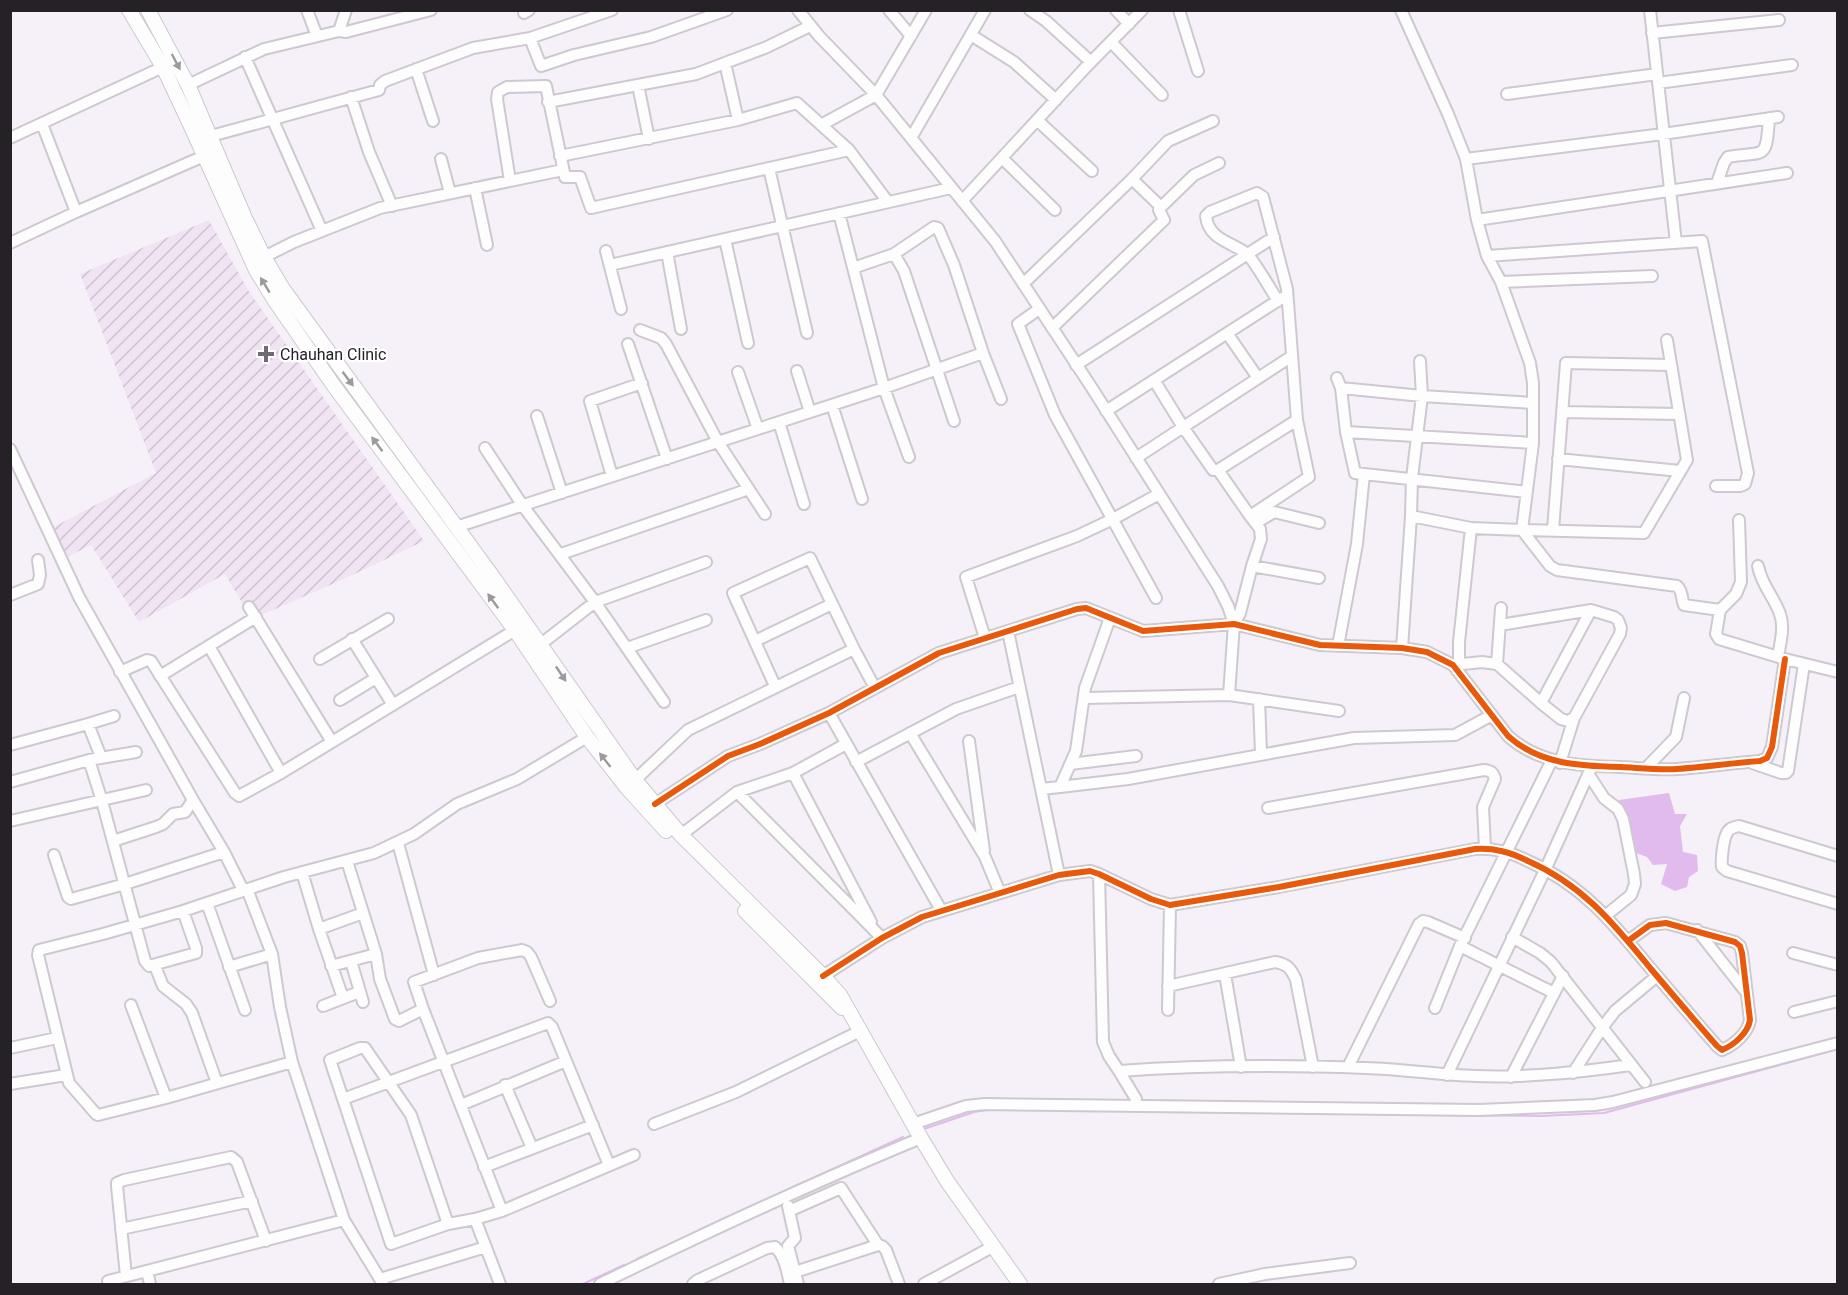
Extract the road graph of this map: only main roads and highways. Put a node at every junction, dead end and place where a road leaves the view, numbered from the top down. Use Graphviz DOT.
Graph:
graph roads {
  1 [pos="129,10"];
  2 [pos="148,10"];
  3 [pos="852,1016"];
  4 [pos="1020,1284"];
  3 -- 1 [label="main road, one-way"];
  2 -- 3 [label="main road, one-way"];
  3 -- 4 [label="main road"];
}
